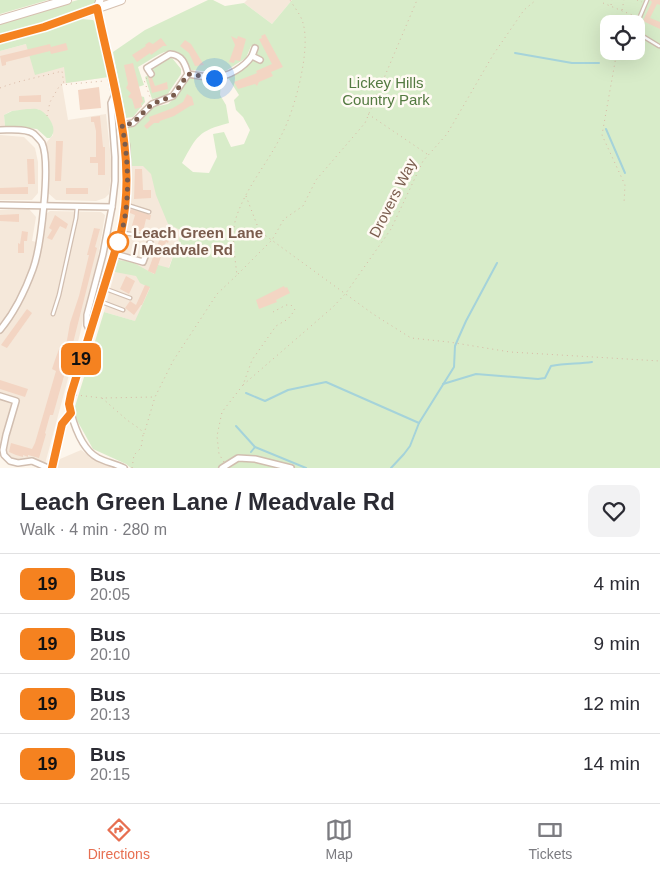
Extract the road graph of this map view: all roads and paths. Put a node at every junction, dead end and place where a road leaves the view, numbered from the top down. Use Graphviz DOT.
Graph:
graph roads {
  1 [pos="66,0"];
  2 [pos="100,0"];
  3 [pos="121,0"];
  4 [pos="290,0"];
  5 [pos="417,0"];
  6 [pos="536,0"];
  7 [pos="612,0"];
  8 [pos="624,0"];
  9 [pos="637,0"];
  10 [pos="646,2"];
  11 [pos="603,3"];
  12 [pos="610,6"];
  13 [pos="97,8"];
  14 [pos="622,11"];
  15 [pos="632,15"];
  16 [pos="641,15"];
  17 [pos="0,20"];
  18 [pos="645,37"];
  19 [pos="0,39"];
  20 [pos="659,46"];
  21 [pos="256,48"];
  22 [pos="252,56"];
  23 [pos="260,60"];
  24 [pos="616,60"];
  25 [pos="151,74"];
  26 [pos="188,74"];
  27 [pos="104,81"];
  28 [pos="64,85"];
  29 [pos="0,88"];
  30 [pos="115,92"];
  31 [pos="152,104"];
  32 [pos="368,114"];
  33 [pos="47,116"];
  34 [pos="122,125"];
  35 [pos="0,130"];
  36 [pos="428,154"];
  37 [pos="246,195"];
  38 [pos="624,203"];
  39 [pos="0,205"];
  40 [pos="126,205"];
  41 [pos="43,206"];
  42 [pos="77,206"];
  43 [pos="112,207"];
  44 [pos="149,212"];
  45 [pos="121,232"];
  46 [pos="162,238"];
  47 [pos="272,240"];
  48 [pos="150,243"];
  49 [pos="115,254"];
  50 [pos="237,275"];
  51 [pos="104,288"];
  52 [pos="346,293"];
  53 [pos="130,298"];
  54 [pos="100,301"];
  55 [pos="123,310"];
  56 [pos="273,312"];
  57 [pos="53,314"];
  58 [pos="0,330"];
  59 [pos="90,331"];
  60 [pos="660,361"];
  61 [pos="243,384"];
  62 [pos="71,394"];
  63 [pos="0,396"];
  64 [pos="155,397"];
  65 [pos="102,398"];
  66 [pos="71,413"];
  67 [pos="144,434"];
  68 [pos="224,466"];
  69 [pos="48,468"];
  70 [pos="52,468"];
  71 [pos="124,468"];
  72 [pos="132,468"];
  73 [pos="291,468"];
  1 -- 17 [label="main road"];
  2 -- 13 [label="street"];
  3 -- 13 [label="main road"];
  4 -- 37 [label="path"];
  5 -- 32 [label="path"];
  6 -- 36 [label="path, Drovers Way"];
  7 -- 12 [label="path"];
  8 -- 14 [label="path"];
  9 -- 10 [label="path"];
  10 -- 16 [label="lane"];
  11 -- 12 [label="path"];
  12 -- 14 [label="path"];
  13 -- 19 [label="main road"];
  13 -- 30 [label="street"];
  14 -- 15 [label="path"];
  18 -- 20 [label="lane"];
  21 -- 22 [label="street"];
  22 -- 23 [label="street"];
  22 -- 26 [label="street"];
  24 -- 38 [label="path"];
  25 -- 26 [label="street"];
  25 -- 31 [label="path"];
  26 -- 31 [label="street"];
  27 -- 28 [label="path"];
  28 -- 29 [label="path"];
  28 -- 33 [label="path"];
  30 -- 34 [label="street"];
  30 -- 43 [label="street"];
  31 -- 34 [label="street"];
  32 -- 36 [label="path"];
  32 -- 47 [label="path"];
  34 -- 40 [label="street"];
  35 -- 41 [label="street"];
  36 -- 52 [label="path, Drovers Way"];
  37 -- 47 [label="path"];
  37 -- 50 [label="path"];
  39 -- 41 [label="street"];
  40 -- 44 [label="lane"];
  40 -- 45 [label="street"];
  41 -- 42 [label="street"];
  41 -- 58 [label="street"];
  42 -- 43 [label="street"];
  42 -- 57 [label="lane"];
  43 -- 59 [label="street"];
  45 -- 46 [label="lane"];
  45 -- 49 [label="street"];
  47 -- 50 [label="path"];
  47 -- 52 [label="path"];
  48 -- 49 [label="street"];
  49 -- 51 [label="street"];
  50 -- 64 [label="path"];
  51 -- 53 [label="lane"];
  51 -- 54 [label="street"];
  52 -- 60 [label="path"];
  52 -- 61 [label="path, Drovers Way"];
  54 -- 55 [label="lane"];
  54 -- 59 [label="street"];
  56 -- 61 [label="path"];
  59 -- 62 [label="street"];
  61 -- 68 [label="path"];
  62 -- 65 [label="path"];
  62 -- 66 [label="street"];
  63 -- 69 [label="street"];
  64 -- 65 [label="path"];
  64 -- 67 [label="path"];
  65 -- 67 [label="path"];
  66 -- 70 [label="street"];
  66 -- 71 [label="street"];
  67 -- 72 [label="path"];
  68 -- 73 [label="street"];
}
